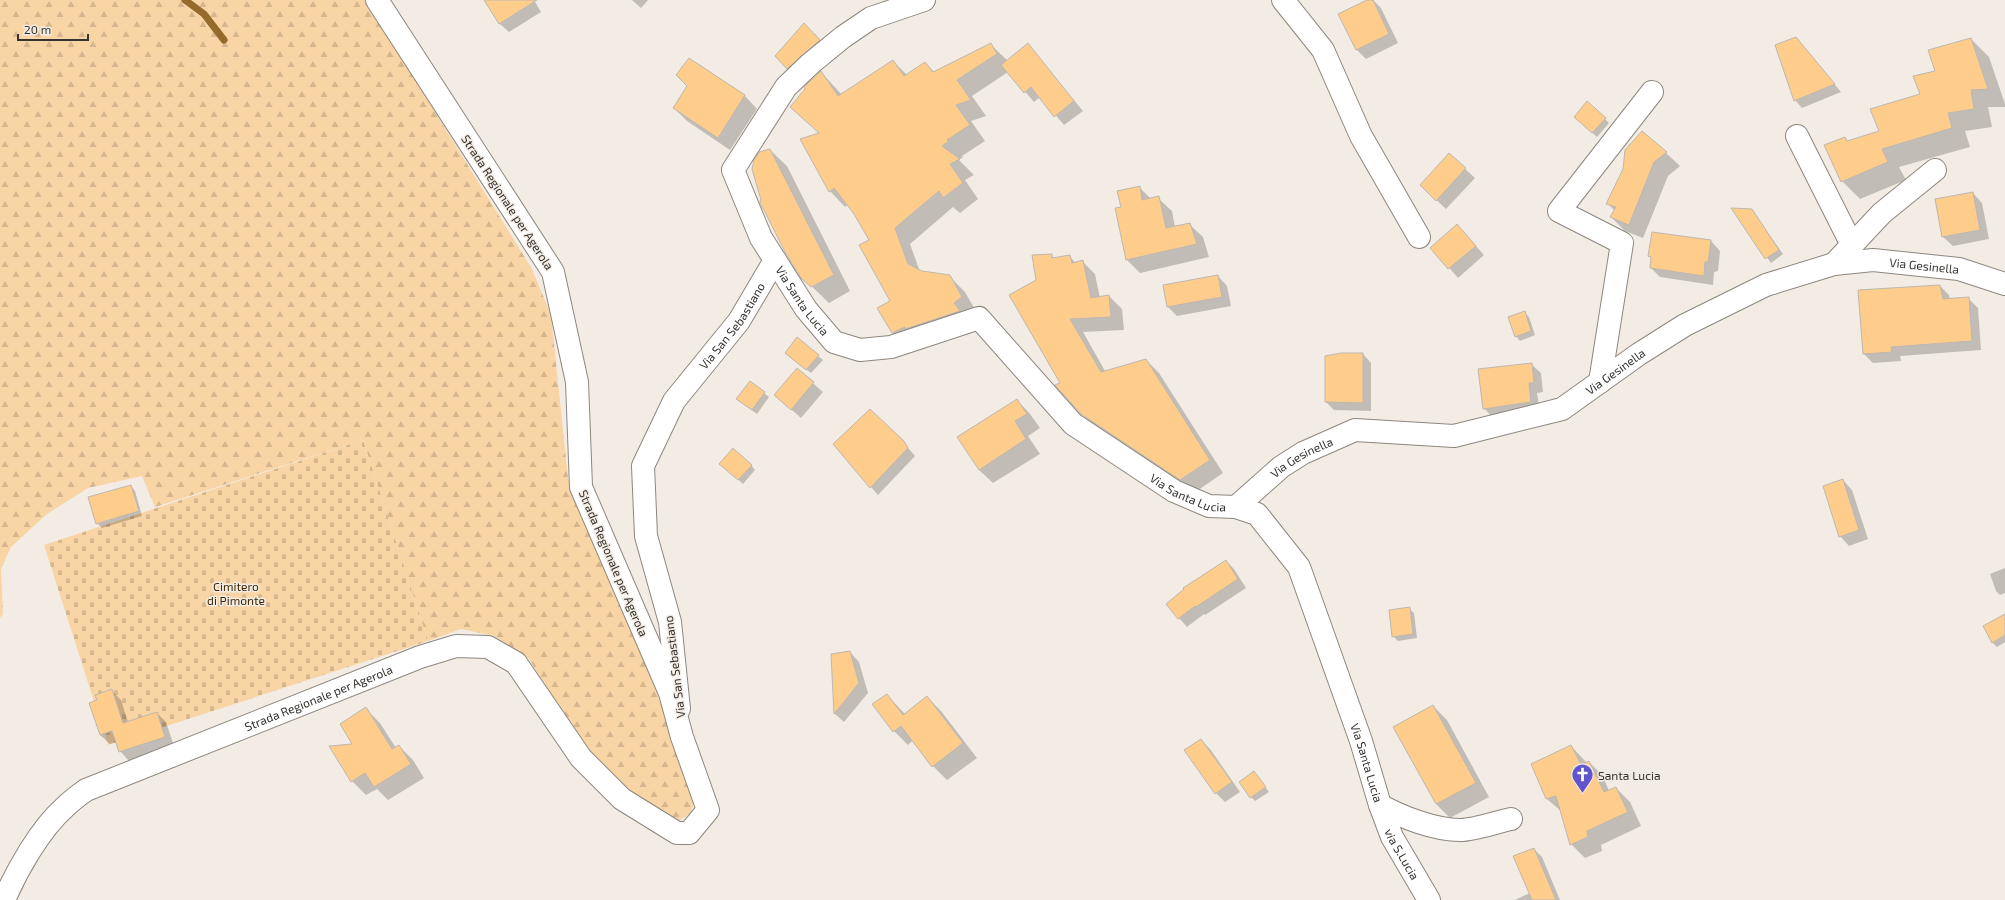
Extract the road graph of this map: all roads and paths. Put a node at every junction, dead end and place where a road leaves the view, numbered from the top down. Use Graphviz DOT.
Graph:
graph roads {
  1 [pos="377,0"];
  2 [pos="924,0"];
  3 [pos="1283,0"];
  4 [pos="1652,92"];
  5 [pos="1797,136"];
  6 [pos="1935,170"];
  7 [pos="1419,237"];
  8 [pos="1852,245"];
  9 [pos="774,260"];
  10 [pos="1834,264"];
  11 [pos="2005,284"];
  12 [pos="1600,382"];
  13 [pos="1236,507"];
  14 [pos="682,737"];
  15 [pos="1380,805"];
  16 [pos="1511,819"];
  17 [pos="4,900"];
  18 [pos="1429,900"];
  1 -- 14 [label="main road, Strada Regionale per Agerola"];
  2 -- 9 [label="main road"];
  3 -- 7 [label="main road"];
  4 -- 12 [label="main road"];
  5 -- 8 [label="main road"];
  6 -- 8 [label="main road"];
  8 -- 10 [label="main road"];
  9 -- 13 [label="main road, Via Santa Lucia"];
  9 -- 14 [label="main road, Via San Sebastiano"];
  10 -- 11 [label="main road, Via Gesinella"];
  10 -- 12 [label="main road, Via Gesinella"];
  12 -- 13 [label="main road, Via Gesinella"];
  13 -- 15 [label="main road, Via Santa Lucia"];
  14 -- 17 [label="main road, Strada Regionale per Agerola"];
  15 -- 16 [label="main road, Via Santa Lucia"];
  15 -- 18 [label="main road, via S.Lucia"];
}
